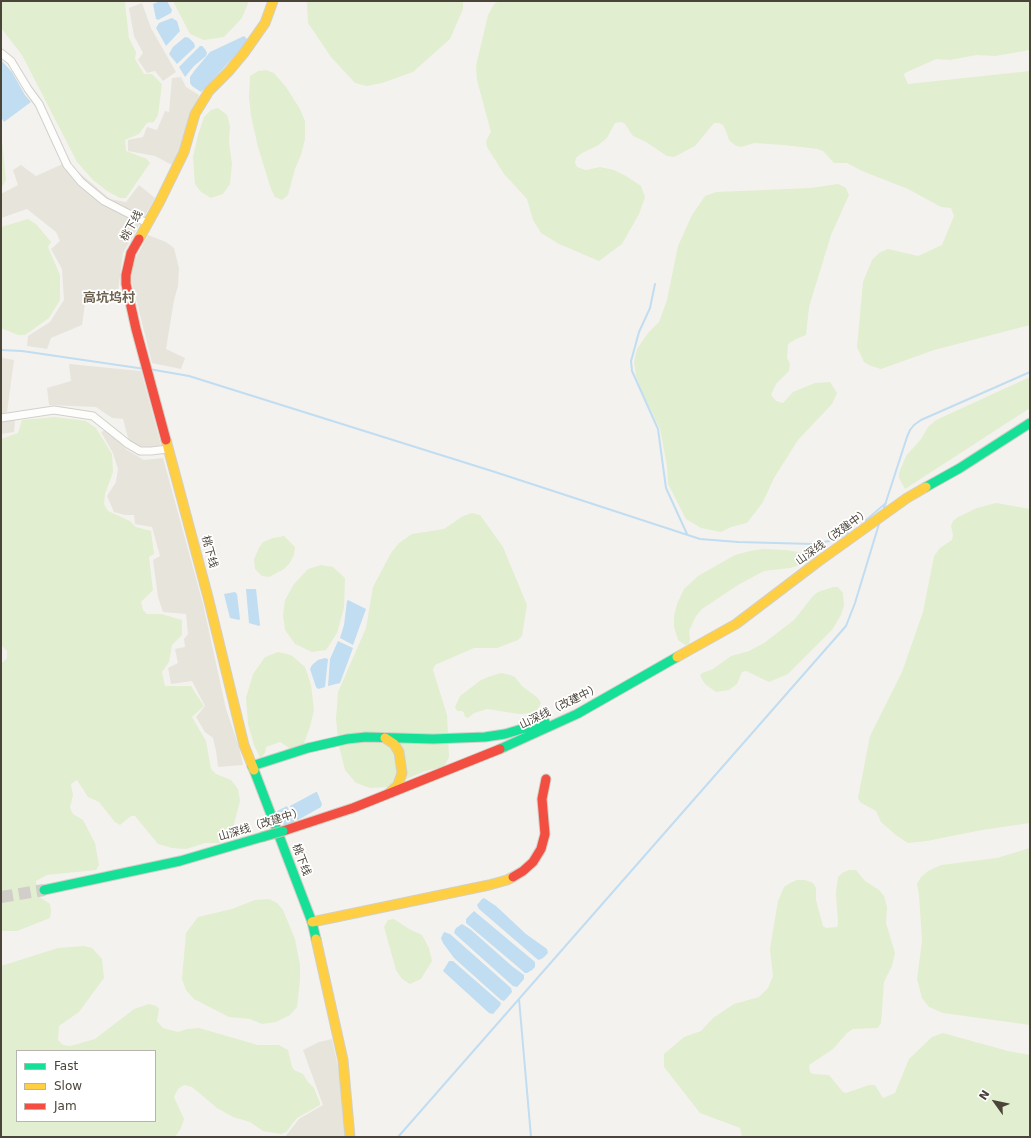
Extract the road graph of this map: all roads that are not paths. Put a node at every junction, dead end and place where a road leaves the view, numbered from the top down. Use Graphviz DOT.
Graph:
graph roads {
  1 [pos="273,1"];
  2 [pos="1,54"];
  3 [pos="147,223"];
  4 [pos="1,418"];
  5 [pos="1030,423"];
  6 [pos="168,449"];
  7 [pos="620,690"];
  8 [pos="385,738"];
  9 [pos="252,766"];
  10 [pos="546,779"];
  11 [pos="387,795"];
  12 [pos="44,890"];
  13 [pos="312,922"];
  14 [pos="350,1137"];
  1 -- 3 [label="main road, 桃下线"];
  2 -- 3 [label="street"];
  3 -- 6 [label="main road, 桃下线"];
  4 -- 6 [label="street"];
  5 -- 7 [label="main road, 山深线（改建中）"];
  6 -- 9 [label="main road, 桃下线"];
  7 -- 8 [label="main road"];
  7 -- 11 [label="main road, 山深线（改建中）"];
  8 -- 9 [label="main road"];
  8 -- 11 [label="main road"];
  9 -- 13 [label="main road, 桃下线"];
  10 -- 13 [label="main road"];
  11 -- 12 [label="main road, 山深线（改建中）, bridge"];
  13 -- 14 [label="main road, 桃下线"];
}
